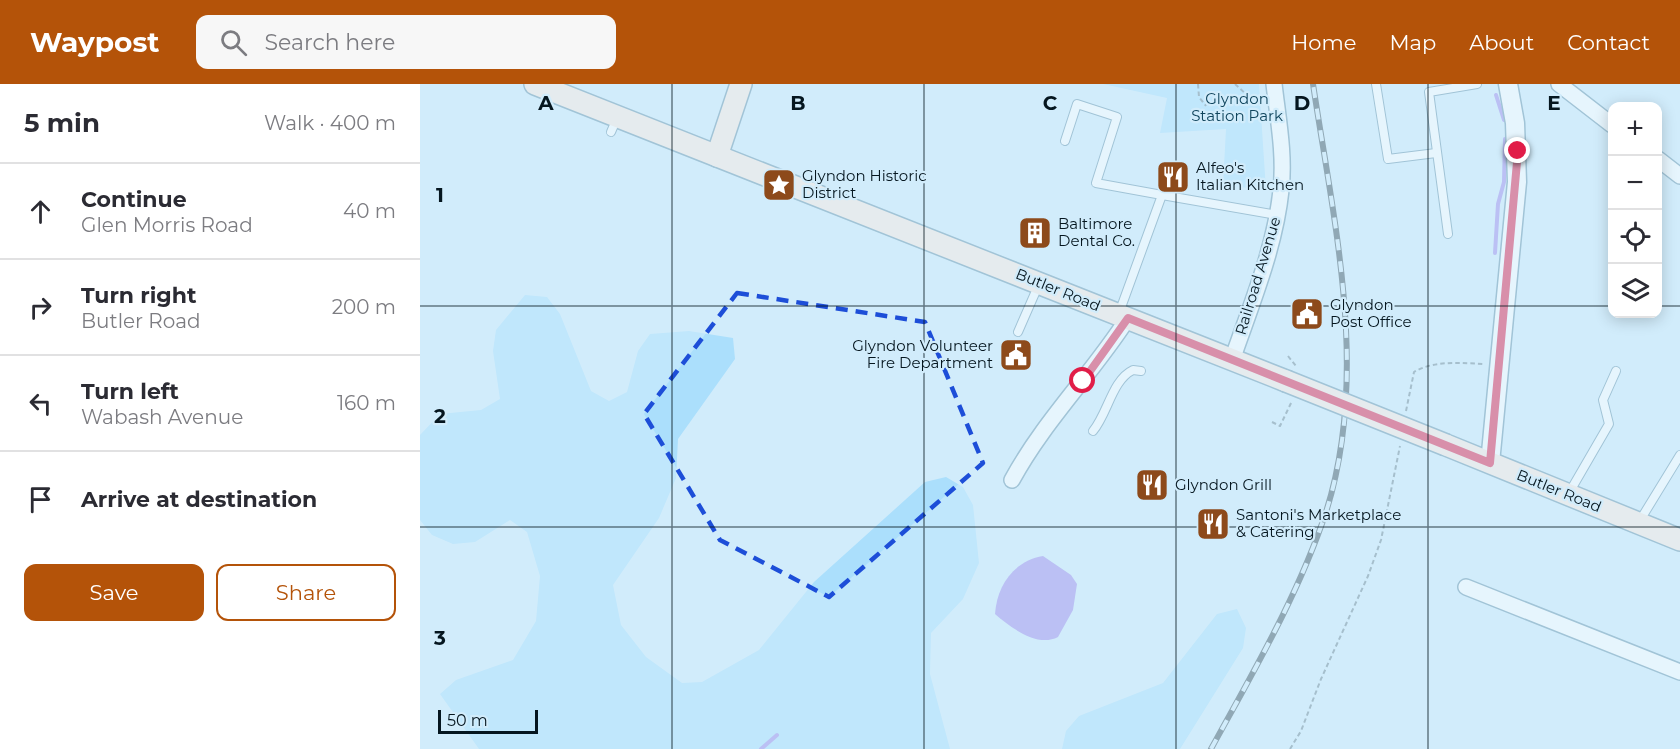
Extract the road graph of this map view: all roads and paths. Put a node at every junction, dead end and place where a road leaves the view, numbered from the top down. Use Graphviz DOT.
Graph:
graph roads {
  1 [pos="535,84"];
  2 [pos="741,84"];
  3 [pos="1198,84"];
  4 [pos="1235,84"];
  5 [pos="1376,84"];
  6 [pos="1477,84"];
  7 [pos="1508,84"];
  8 [pos="1559,84"];
  9 [pos="1428,88"];
  10 [pos="1275,91"];
  11 [pos="1206,106"];
  12 [pos="1608,122"];
  13 [pos="1065,141"];
  14 [pos="1436,153"];
  15 [pos="717,156"];
  16 [pos="1662,162"];
  17 [pos="1680,176"];
  18 [pos="1162,195"];
  19 [pos="1277,215"];
  20 [pos="1448,234"];
  21 [pos="1040,283"];
  22 [pos="1123,316"];
  23 [pos="1018,332"];
  24 [pos="1232,360"];
  25 [pos="1480,364"];
  26 [pos="1141,371"];
  27 [pos="1616,371"];
  28 [pos="1405,418"];
  29 [pos="1093,431"];
  30 [pos="1401,441"];
  31 [pos="1680,456"];
  32 [pos="1490,463"];
  33 [pos="1012,480"];
  34 [pos="1568,495"];
  35 [pos="1639,523"];
  36 [pos="1680,540"];
  37 [pos="1466,587"];
  38 [pos="1680,672"];
  39 [pos="1290,749"];
  1 -- 15 [label="main road, Butler Road"];
  2 -- 15 [label="main road"];
  3 -- 11 [label="path"];
  4 -- 10 [label="path"];
  5 -- 14 [label="lane"];
  6 -- 9 [label="lane"];
  7 -- 32 [label="street"];
  8 -- 12 [label="street"];
  9 -- 14 [label="lane"];
  10 -- 19 [label="street, Railroad Avenue"];
  13 -- 18 [label="lane"];
  14 -- 20 [label="lane"];
  15 -- 21 [label="main road, Butler Road"];
  16 -- 17 [label="street"];
  18 -- 19 [label="lane"];
  18 -- 22 [label="lane"];
  19 -- 24 [label="street, Railroad Avenue"];
  21 -- 22 [label="main road, Butler Road"];
  21 -- 23 [label="lane"];
  22 -- 24 [label="main road, Butler Road"];
  22 -- 33 [label="street"];
  24 -- 32 [label="main road, Butler Road, bridge"];
  25 -- 28 [label="path"];
  26 -- 29 [label="lane"];
  27 -- 34 [label="lane"];
  30 -- 39 [label="path"];
  31 -- 35 [label="lane"];
  32 -- 34 [label="main road, Butler Road"];
  34 -- 35 [label="main road, Butler Road"];
  35 -- 36 [label="main road, Butler Road"];
  37 -- 38 [label="street"];
}
